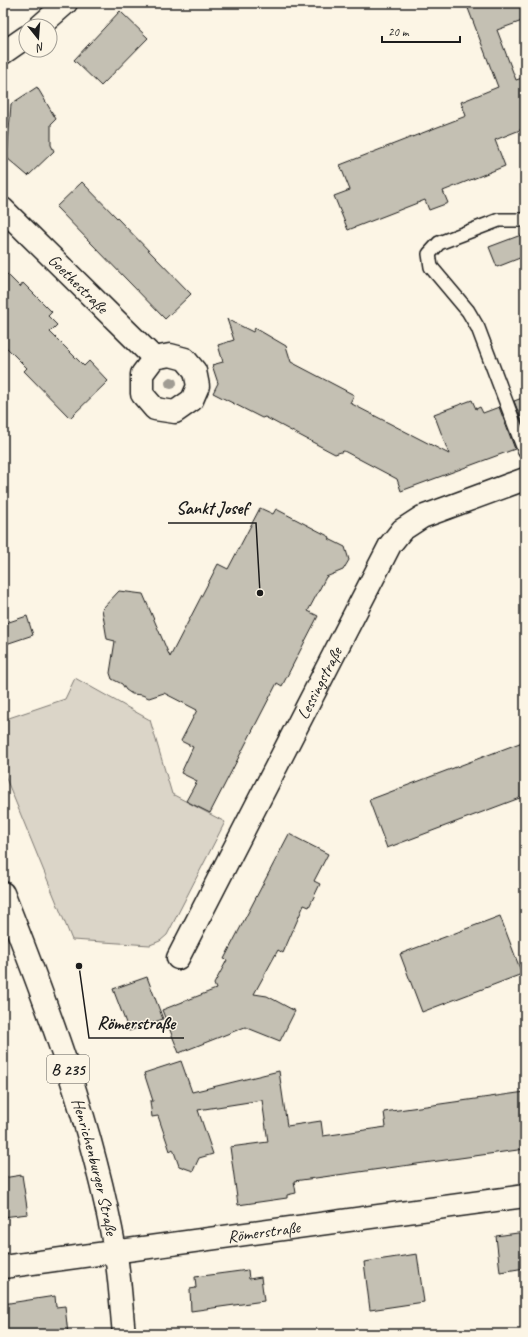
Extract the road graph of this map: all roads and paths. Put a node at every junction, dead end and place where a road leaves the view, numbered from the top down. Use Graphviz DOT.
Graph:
graph roads {
  1 [pos="66,3"];
  2 [pos="49,18"];
  3 [pos="18,43"];
  4 [pos="3,53"];
  5 [pos="3,209"];
  6 [pos="525,220"];
  7 [pos="154,358"];
  8 [pos="525,452"];
  9 [pos="525,480"];
  10 [pos="3,893"];
  11 [pos="178,958"];
  12 [pos="525,1196"];
  13 [pos="116,1251"];
  14 [pos="3,1267"];
  15 [pos="124,1334"];
  1 -- 2 [label="main road"];
  3 -- 4 [label="main road"];
  5 -- 7 [label="main road, Goethestraße"];
  6 -- 8 [label="lane"];
  9 -- 11 [label="main road, Lessingstraße"];
  10 -- 13 [label="main road, Henrichenburger Straße / B 235"];
  12 -- 13 [label="main road, Römerstraße"];
  13 -- 14 [label="main road, Römerstraße"];
  13 -- 15 [label="main road, Henrichenburger Straße / B 235"];
}
